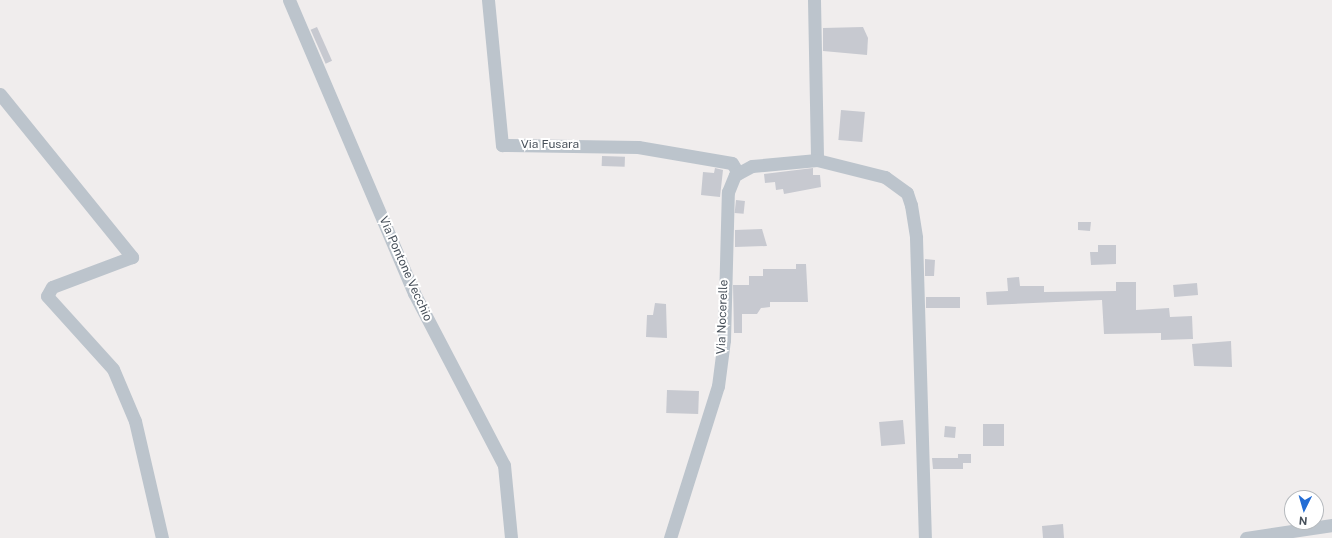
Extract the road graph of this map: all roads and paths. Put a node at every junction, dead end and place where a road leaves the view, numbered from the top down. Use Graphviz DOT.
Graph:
graph roads {
  1 [pos="289,0"];
  2 [pos="488,0"];
  3 [pos="814,0"];
  4 [pos="0,94"];
  5 [pos="817,160"];
  6 [pos="738,173"];
  7 [pos="1332,524"];
  8 [pos="162,538"];
  9 [pos="511,538"];
  10 [pos="670,538"];
  11 [pos="925,538"];
  12 [pos="1246,538"];
  1 -- 9 [label="street, Via Pontone Vecchio"];
  2 -- 6 [label="street, Via Fusara"];
  3 -- 5 [label="street"];
  4 -- 8 [label="street"];
  5 -- 6 [label="street"];
  5 -- 11 [label="street"];
  6 -- 10 [label="street, Via Nocerelle"];
  7 -- 12 [label="street"];
}
